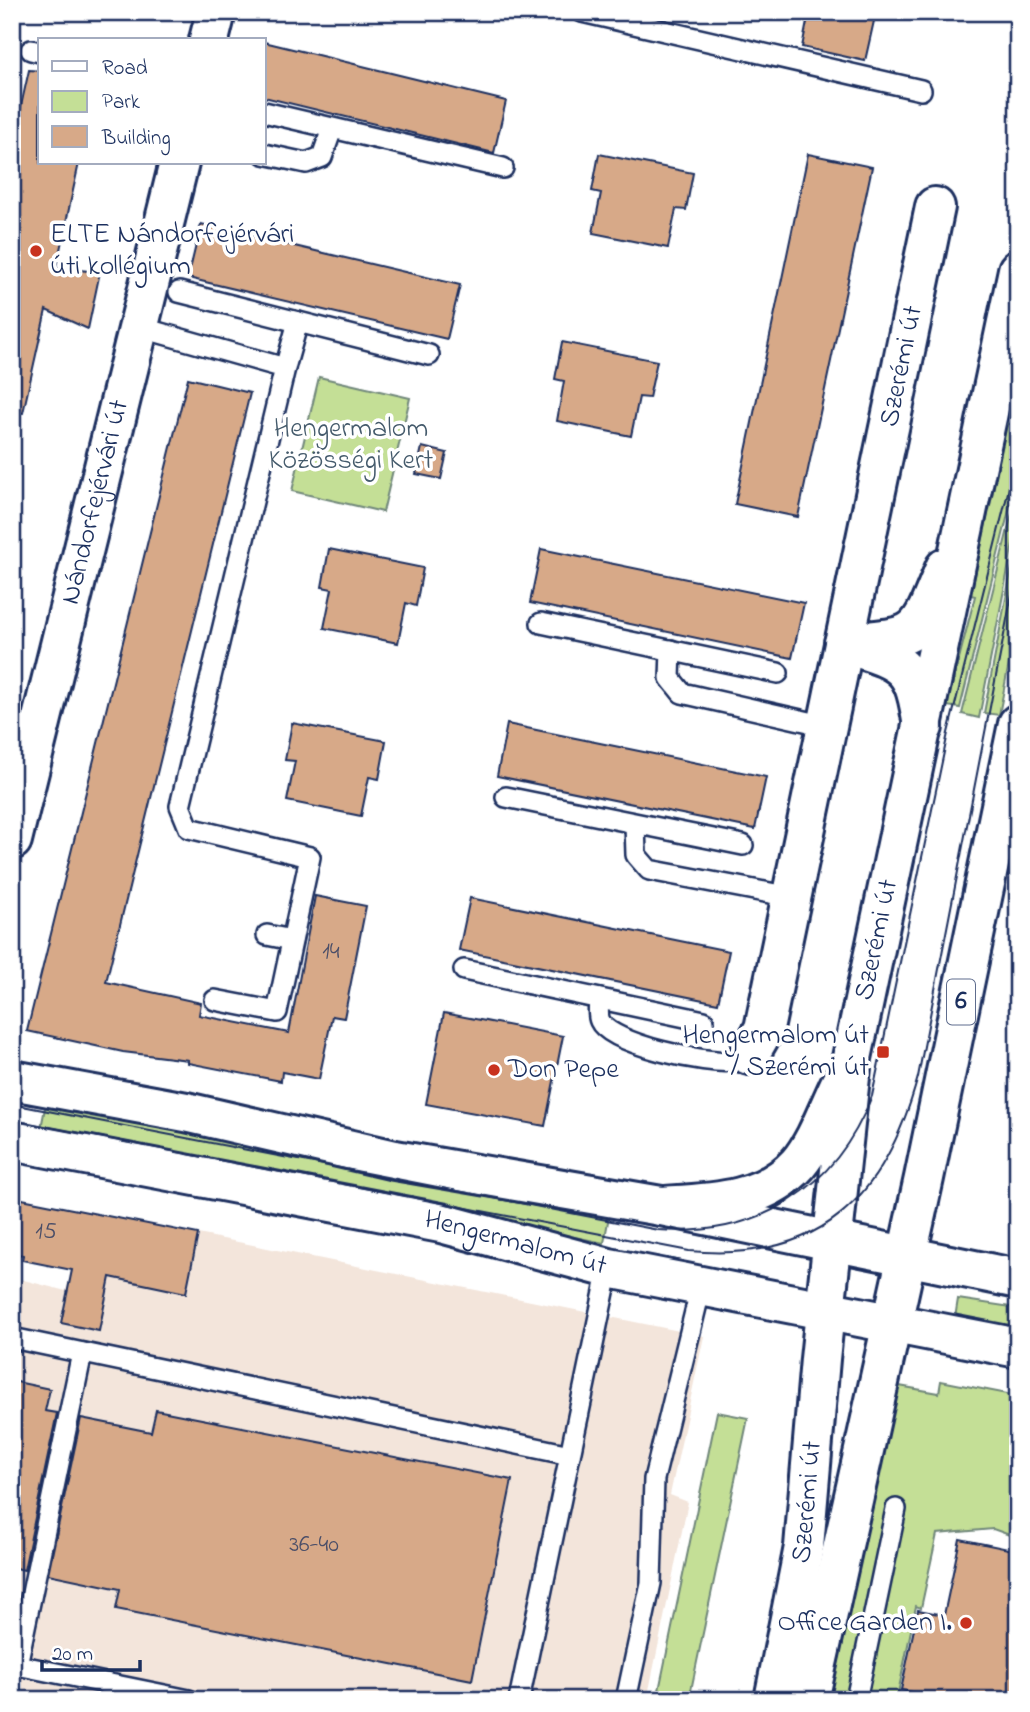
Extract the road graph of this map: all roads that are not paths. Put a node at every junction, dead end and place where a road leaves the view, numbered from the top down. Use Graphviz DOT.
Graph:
graph roads {
  1 [pos="216,12"];
  2 [pos="582,12"];
  3 [pos="210,38"];
  4 [pos="921,90"];
  5 [pos="266,112"];
  6 [pos="332,129"];
  7 [pos="266,154"];
  8 [pos="179,164"];
  9 [pos="503,167"];
  10 [pos="935,207"];
  11 [pos="1018,270"];
  12 [pos="179,292"];
  13 [pos="298,322"];
  14 [pos="139,327"];
  15 [pos="429,355"];
  16 [pos="285,368"];
  17 [pos="966,518"];
  18 [pos="541,623"];
  19 [pos="844,643"];
  20 [pos="671,650"];
  21 [pos="778,673"];
  22 [pos="1018,724"];
  23 [pos="827,726"];
  24 [pos="923,727"];
  25 [pos="506,797"];
  26 [pos="635,824"];
  27 [pos="12,840"];
  28 [pos="743,845"];
  29 [pos="791,897"];
  30 [pos="267,935"];
  31 [pos="292,940"];
  32 [pos="464,971"];
  33 [pos="599,999"];
  34 [pos="215,1000"];
  35 [pos="704,1021"];
  36 [pos="749,1055"];
  37 [pos="852,1058"];
  38 [pos="12,1080"];
  39 [pos="12,1141"];
  40 [pos="661,1206"];
  41 [pos="831,1241"];
  42 [pos="907,1257"];
  43 [pos="609,1268"];
  44 [pos="1018,1279"];
  45 [pos="701,1287"];
  46 [pos="825,1311"];
  47 [pos="892,1324"];
  48 [pos="12,1338"];
  49 [pos="1018,1348"];
  50 [pos="82,1353"];
  51 [pos="570,1455"];
  52 [pos="896,1509"];
  53 [pos="189,1700"];
  54 [pos="519,1700"];
  55 [pos="626,1700"];
  56 [pos="774,1700"];
  57 [pos="809,1700"];
  58 [pos="856,1700"];
  1 -- 3 [label="main road"];
  2 -- 4 [label="lane"];
  5 -- 6 [label="lane"];
  6 -- 7 [label="lane"];
  6 -- 9 [label="lane"];
  8 -- 14 [label="main road, Nándorfejérvári út"];
  10 -- 19 [label="main road, Szerémi út"];
  11 -- 17 [label="main road, Szerémi út"];
  12 -- 13 [label="lane"];
  13 -- 15 [label="lane"];
  13 -- 16 [label="lane"];
  14 -- 16 [label="lane"];
  14 -- 27 [label="main road, Nándorfejérvári út"];
  16 -- 31 [label="lane"];
  17 -- 19 [label="main road"];
  17 -- 24 [label="main road, Szerémi út"];
  18 -- 20 [label="lane"];
  19 -- 23 [label="main road, Szerémi út"];
  19 -- 24 [label="main road"];
  20 -- 21 [label="lane"];
  20 -- 23 [label="lane"];
  22 -- 42 [label="main road, Szerémi út / 6"];
  23 -- 29 [label="main road, Szerémi út"];
  24 -- 37 [label="main road, Szerémi út"];
  25 -- 26 [label="lane"];
  26 -- 28 [label="lane"];
  26 -- 29 [label="lane"];
  29 -- 36 [label="main road, Szerémi út"];
  30 -- 31 [label="lane"];
  31 -- 34 [label="lane"];
  32 -- 33 [label="lane"];
  33 -- 35 [label="lane"];
  33 -- 36 [label="lane"];
  37 -- 40 [label="main road"];
  37 -- 41 [label="main road, Szerémi út"];
  38 -- 40 [label="main road, Hengermalom út"];
  39 -- 43 [label="main road, Hengermalom út"];
  40 -- 41 [label="main road, Hengermalom út"];
  41 -- 42 [label="main road, Hengermalom út"];
  41 -- 46 [label="main road, Szerémi út"];
  42 -- 44 [label="main road, Hengermalom út"];
  42 -- 47 [label="main road, Szerémi út / 6"];
  43 -- 45 [label="main road, Hengermalom út"];
  43 -- 51 [label="lane"];
  45 -- 46 [label="main road, Hengermalom út"];
  45 -- 55 [label="lane"];
  46 -- 47 [label="main road, Hengermalom út"];
  46 -- 56 [label="main road, Szerémi út"];
  47 -- 49 [label="main road, Hengermalom út"];
  47 -- 57 [label="main road, Szerémi út / 6"];
  48 -- 50 [label="lane"];
  50 -- 51 [label="lane"];
  50 -- 53 [label="lane"];
  51 -- 54 [label="lane"];
  52 -- 58 [label="lane"];
}
